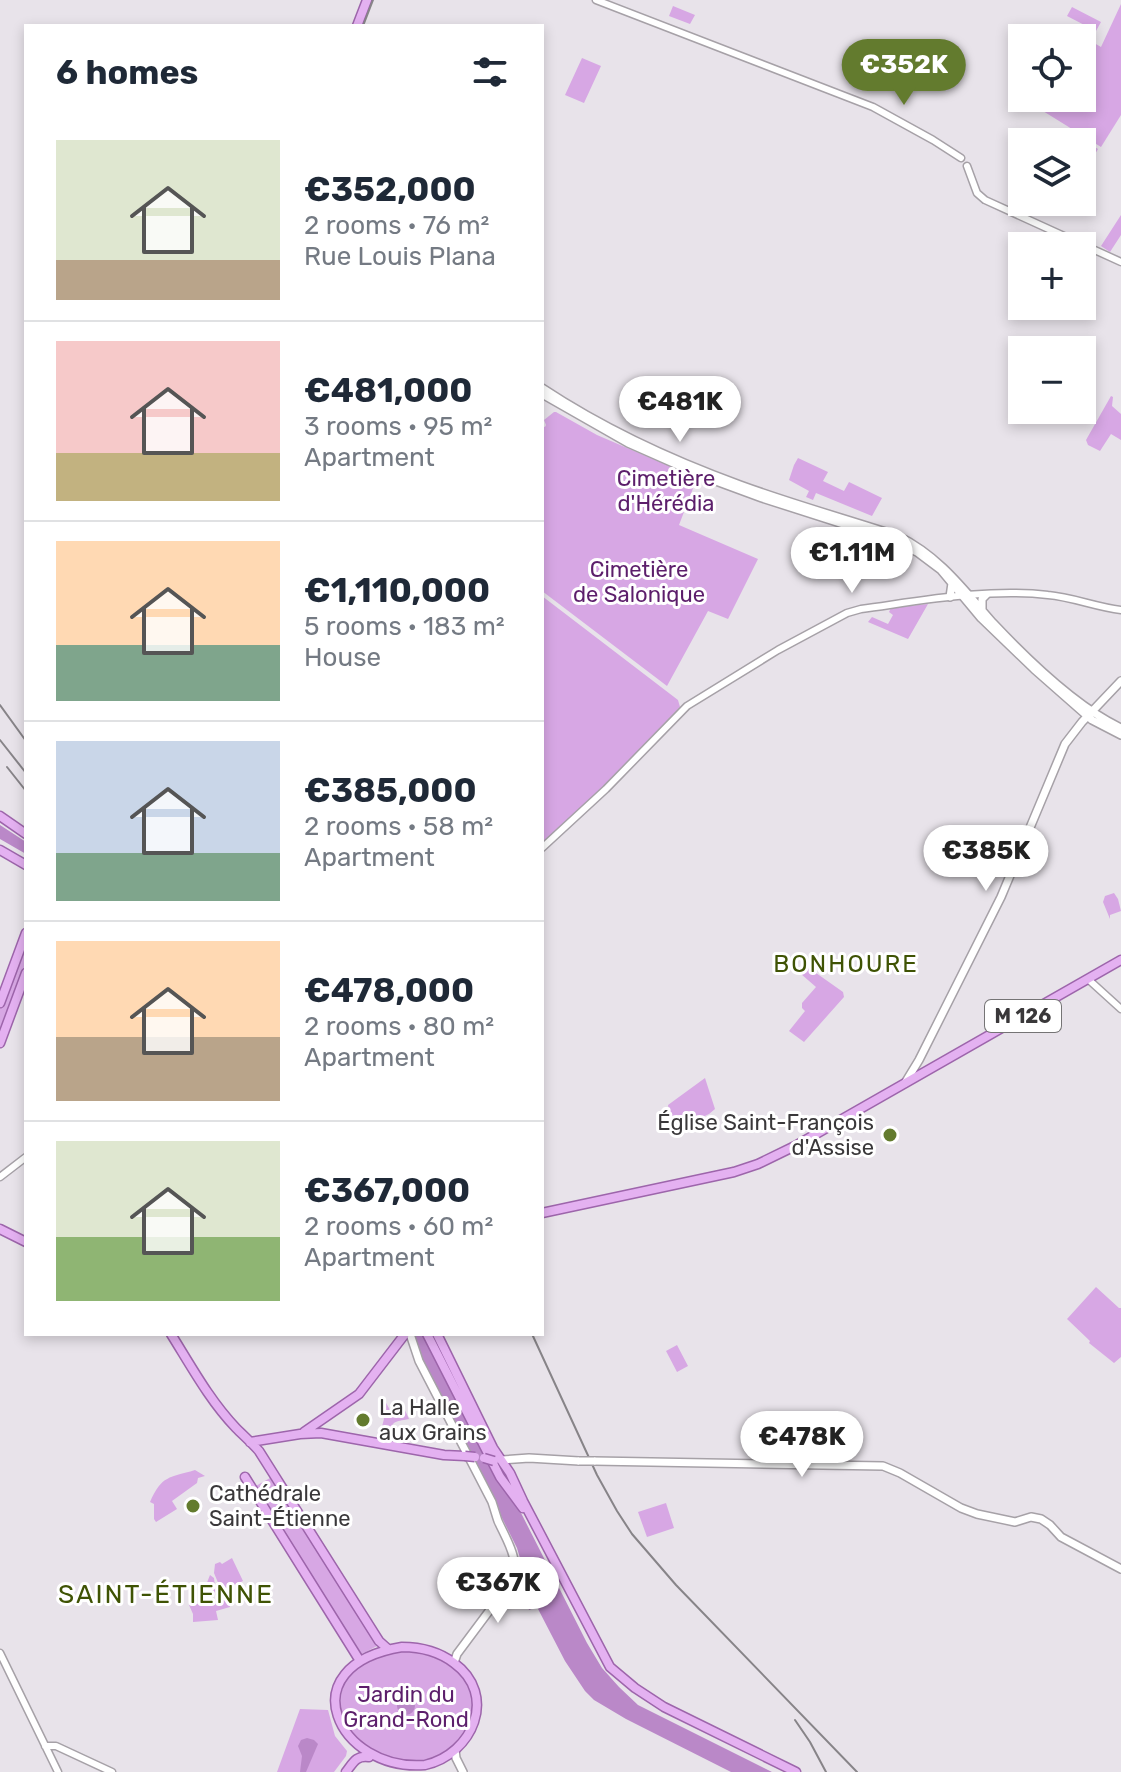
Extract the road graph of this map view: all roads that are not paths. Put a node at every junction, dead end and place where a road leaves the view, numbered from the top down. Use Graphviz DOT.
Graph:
graph roads {
  1 [pos="364,0"];
  2 [pos="596,0"];
  3 [pos="355,24"];
  4 [pos="1121,262"];
  5 [pos="544,389"];
  6 [pos="544,395"];
  7 [pos="952,583"];
  8 [pos="966,595"];
  9 [pos="986,595"];
  10 [pos="950,597"];
  11 [pos="982,610"];
  12 [pos="1121,610"];
  13 [pos="1121,681"];
  14 [pos="1100,704"];
  15 [pos="1090,714"];
  16 [pos="1105,724"];
  17 [pos="1077,728"];
  18 [pos="1121,728"];
  19 [pos="1121,735"];
  20 [pos="0,816"];
  21 [pos="24,833"];
  22 [pos="544,846"];
  23 [pos="0,850"];
  24 [pos="24,864"];
  25 [pos="24,938"];
  26 [pos="1121,960"];
  27 [pos="24,978"];
  28 [pos="1089,980"];
  29 [pos="0,1003"];
  30 [pos="1121,1009"];
  31 [pos="0,1043"];
  32 [pos="920,1070"];
  33 [pos="24,1158"];
  34 [pos="0,1177"];
  35 [pos="544,1213"];
  36 [pos="0,1232"];
  37 [pos="24,1244"];
  38 [pos="175,1336"];
  39 [pos="404,1336"];
  40 [pos="407,1336"];
  41 [pos="428,1336"];
  42 [pos="438,1336"];
  43 [pos="337,1410"];
  44 [pos="300,1434"];
  45 [pos="341,1436"];
  46 [pos="250,1442"];
  47 [pos="493,1456"];
  48 [pos="245,1477"];
  49 [pos="521,1497"];
  50 [pos="531,1517"];
  51 [pos="545,1540"];
  52 [pos="1121,1569"];
  53 [pos="388,1649"];
  54 [pos="0,1653"];
  55 [pos="360,1661"];
  56 [pos="454,1663"];
  57 [pos="631,1683"];
  58 [pos="45,1746"];
  59 [pos="354,1747"];
  60 [pos="455,1750"];
  61 [pos="369,1757"];
  62 [pos="356,1759"];
  63 [pos="426,1769"];
  64 [pos="57,1770"];
  65 [pos="112,1772"];
  66 [pos="346,1772"];
  67 [pos="463,1772"];
  68 [pos="796,1772"];
  69 [pos="803,1772"];
  1 -- 3 [label="main road"];
  2 -- 4 [label="street"];
  5 -- 8 [label="main road"];
  6 -- 7 [label="main road"];
  7 -- 8 [label="main road"];
  7 -- 10 [label="main road"];
  8 -- 9 [label="street"];
  8 -- 10 [label="street"];
  8 -- 11 [label="main road"];
  8 -- 15 [label="main road"];
  9 -- 11 [label="main road"];
  9 -- 12 [label="street"];
  10 -- 22 [label="street"];
  11 -- 15 [label="main road"];
  13 -- 14 [label="main road"];
  14 -- 15 [label="main road"];
  14 -- 16 [label="main road"];
  15 -- 16 [label="main road"];
  15 -- 17 [label="main road"];
  16 -- 17 [label="main road"];
  16 -- 18 [label="main road"];
  16 -- 19 [label="main road"];
  17 -- 32 [label="main road"];
  20 -- 21 [label="main road"];
  23 -- 24 [label="main road"];
  25 -- 29 [label="main road"];
  26 -- 28 [label="main road, M 126"];
  27 -- 31 [label="main road"];
  28 -- 30 [label="street"];
  28 -- 32 [label="main road, M 126"];
  32 -- 35 [label="main road, M 126"];
  33 -- 34 [label="street"];
  36 -- 37 [label="main road"];
  38 -- 46 [label="main road"];
  39 -- 43 [label="main road"];
  40 -- 56 [label="main road"];
  41 -- 50 [label="main road"];
  42 -- 47 [label="main road"];
  43 -- 44 [label="main road"];
  43 -- 45 [label="main road"];
  44 -- 45 [label="main road"];
  44 -- 46 [label="main road"];
  45 -- 47 [label="main road, bridge"];
  46 -- 53 [label="main road"];
  47 -- 49 [label="main road"];
  47 -- 52 [label="main road, bridge"];
  48 -- 55 [label="main road"];
  49 -- 50 [label="main road"];
  49 -- 51 [label="main road"];
  50 -- 51 [label="main road"];
  51 -- 57 [label="main road"];
  53 -- 55 [label="main road"];
  53 -- 56 [label="main road"];
  54 -- 58 [label="street"];
  55 -- 59 [label="main road"];
  56 -- 60 [label="main road"];
  57 -- 68 [label="main road"];
  57 -- 69 [label="main road"];
  58 -- 64 [label="street"];
  58 -- 65 [label="street"];
  59 -- 61 [label="main road"];
  59 -- 62 [label="main road"];
  60 -- 63 [label="main road"];
  60 -- 67 [label="main road"];
  61 -- 62 [label="main road"];
  61 -- 63 [label="main road"];
  62 -- 66 [label="main road"];
}
